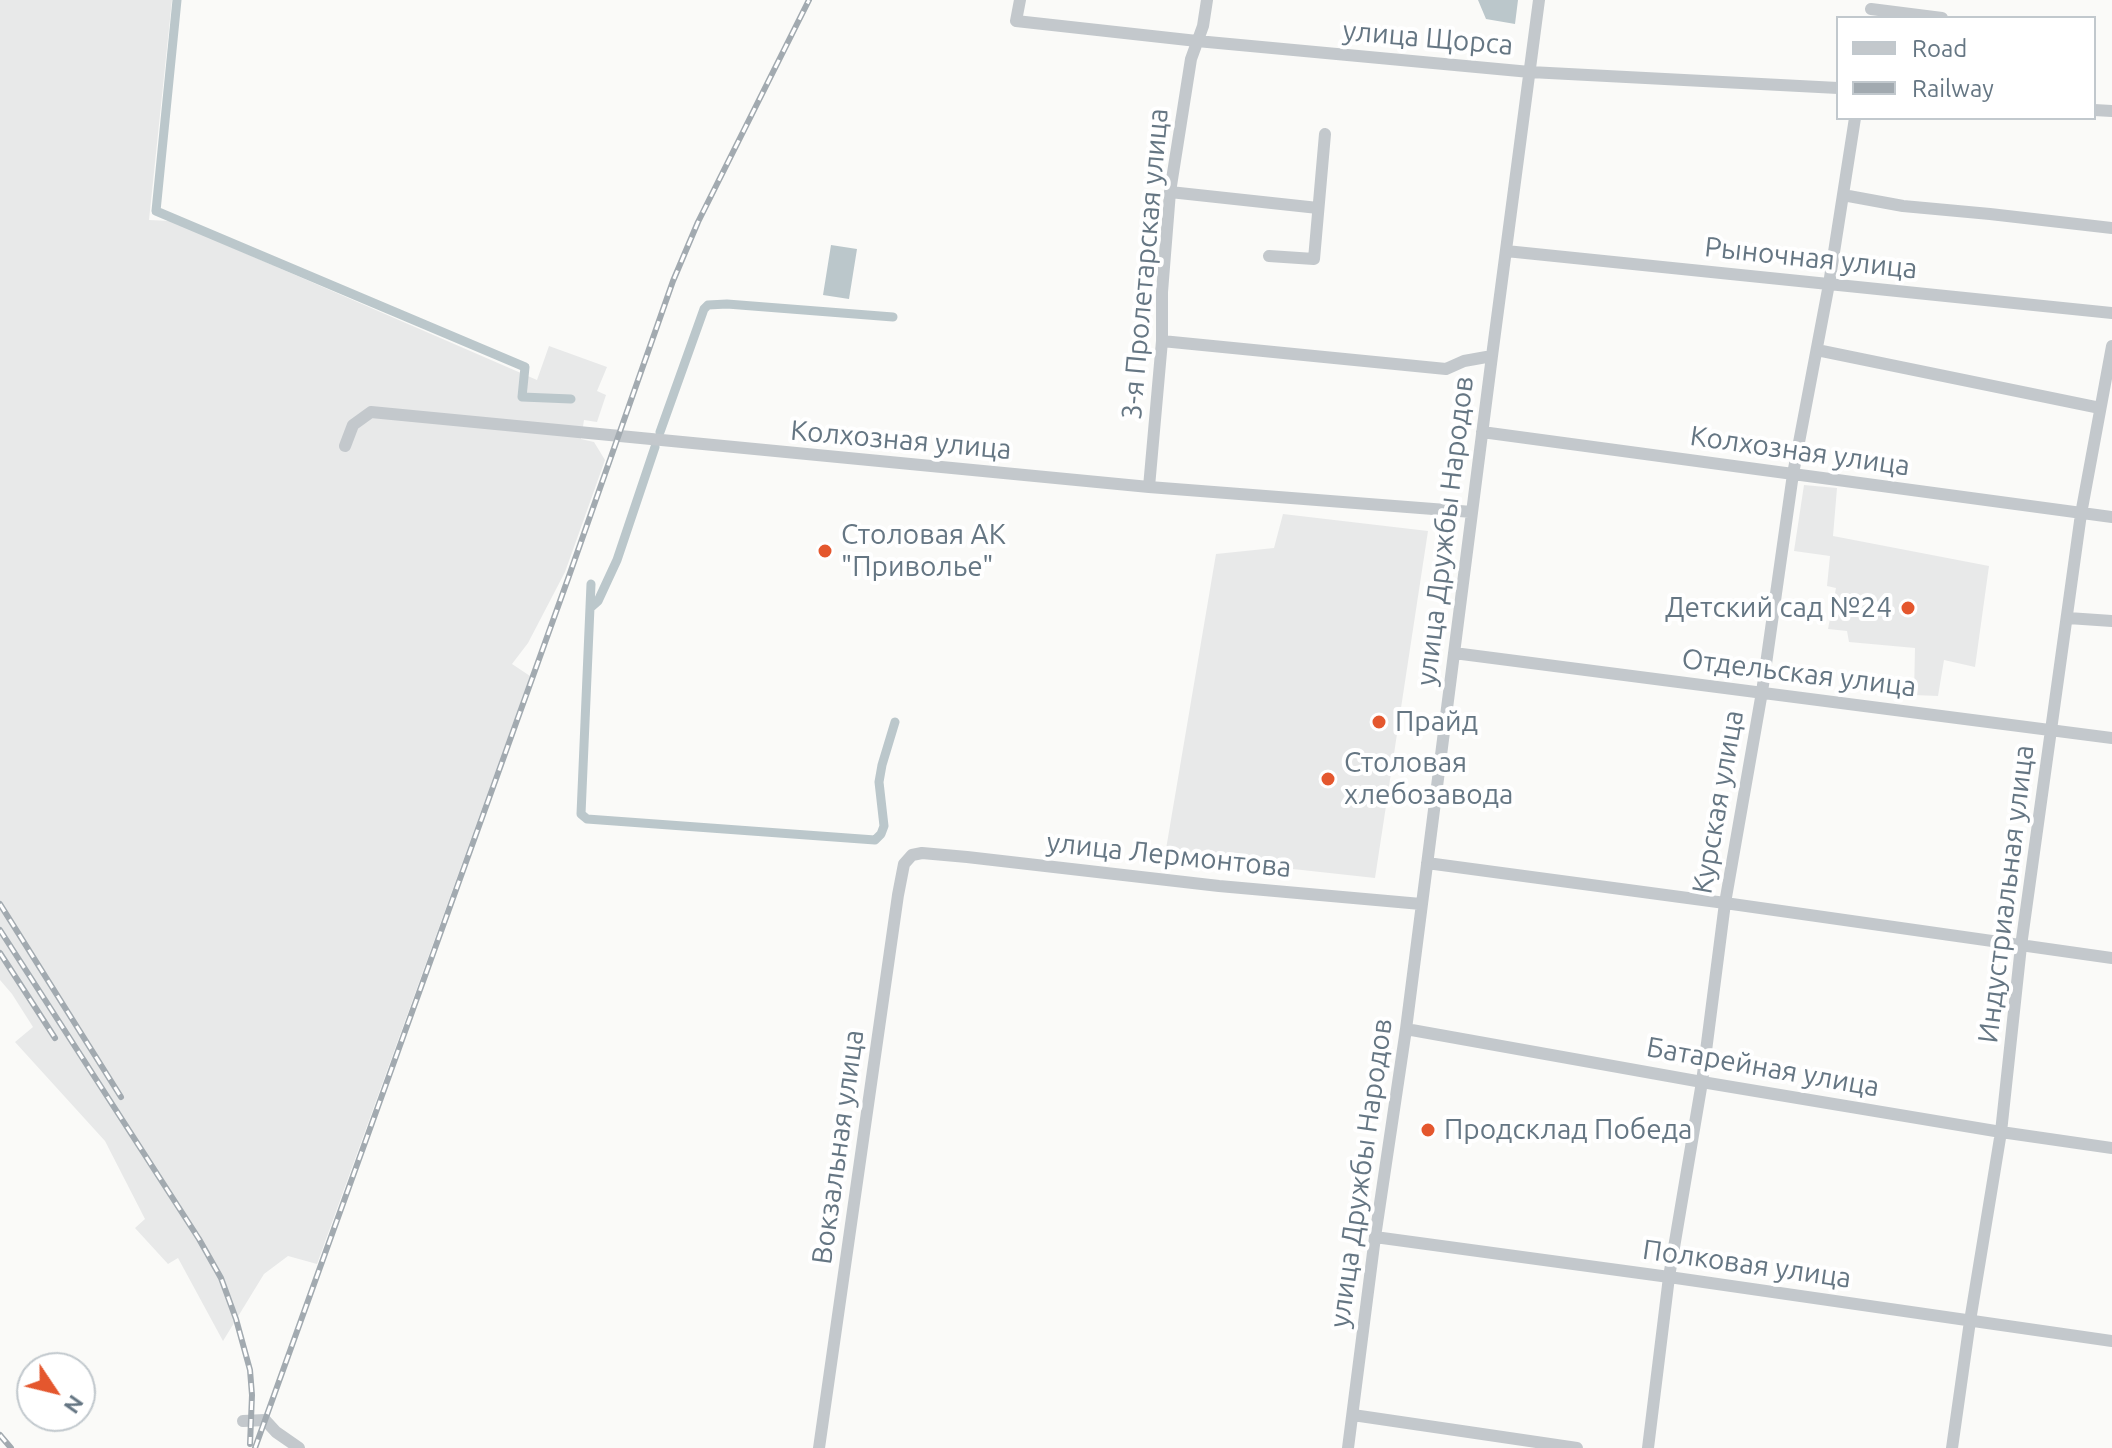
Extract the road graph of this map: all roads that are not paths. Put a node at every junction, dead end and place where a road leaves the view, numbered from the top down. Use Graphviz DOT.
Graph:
graph roads {
  1 [pos="1020,0"];
  2 [pos="1207,0"];
  3 [pos="1539,0"];
  4 [pos="1871,9"];
  5 [pos="1926,16"];
  6 [pos="1197,41"];
  7 [pos="1530,72"];
  8 [pos="1836,88"];
  9 [pos="1855,120"];
  10 [pos="1325,134"];
  11 [pos="1170,192"];
  12 [pos="1843,195"];
  13 [pos="1318,208"];
  14 [pos="2112,228"];
  15 [pos="1506,251"];
  16 [pos="1269,256"];
  17 [pos="1829,284"];
  18 [pos="2112,313"];
  19 [pos="1162,341"];
  20 [pos="2112,346"];
  21 [pos="1817,350"];
  22 [pos="1492,356"];
  23 [pos="2100,408"];
  24 [pos="1482,432"];
  25 [pos="345,446"];
  26 [pos="1793,474"];
  27 [pos="1149,487"];
  28 [pos="1472,512"];
  29 [pos="2081,514"];
  30 [pos="2112,517"];
  31 [pos="2068,618"];
  32 [pos="2112,621"];
  33 [pos="1457,631"];
  34 [pos="1454,653"];
  35 [pos="1481,656"];
  36 [pos="1450,684"];
  37 [pos="1762,692"];
  38 [pos="2050,730"];
  39 [pos="2112,738"];
  40 [pos="912,855"];
  41 [pos="1427,863"];
  42 [pos="1725,903"];
  43 [pos="1421,904"];
  44 [pos="2021,946"];
  45 [pos="2112,958"];
  46 [pos="1406,1029"];
  47 [pos="1702,1082"];
  48 [pos="2001,1132"];
  49 [pos="2112,1148"];
  50 [pos="1375,1237"];
  51 [pos="1669,1277"];
  52 [pos="1970,1321"];
  53 [pos="2112,1341"];
  54 [pos="1353,1415"];
  55 [pos="243,1421"];
  56 [pos="299,1448"];
  57 [pos="819,1448"];
  58 [pos="1348,1448"];
  59 [pos="1577,1448"];
  60 [pos="1648,1448"];
  61 [pos="1952,1448"];
  1 -- 6 [label="street, улица Щорса"];
  2 -- 6 [label="street, 3-я Пролетарская улица"];
  3 -- 7 [label="street, улица Дружбы Народов"];
  4 -- 5 [label="street"];
  6 -- 7 [label="street, улица Щорса"];
  6 -- 11 [label="street, 3-я Пролетарская улица"];
  7 -- 8 [label="street, улица Щорса"];
  7 -- 15 [label="street, улица Дружбы Народов"];
  9 -- 12 [label="street, Курская улица"];
  10 -- 13 [label="street"];
  11 -- 13 [label="street"];
  11 -- 19 [label="street, 3-я Пролетарская улица"];
  12 -- 14 [label="street"];
  12 -- 17 [label="street, Курская улица"];
  13 -- 16 [label="street"];
  15 -- 17 [label="street, Рыночная улица"];
  15 -- 22 [label="street, улица Дружбы Народов"];
  17 -- 18 [label="street, Рыночная улица"];
  17 -- 21 [label="street, Курская улица"];
  19 -- 22 [label="street"];
  19 -- 27 [label="street, 3-я Пролетарская улица"];
  20 -- 23 [label="street, Индустриальная улица"];
  21 -- 23 [label="street"];
  21 -- 26 [label="street, Курская улица"];
  22 -- 24 [label="street, улица Дружбы Народов"];
  23 -- 29 [label="street, Индустриальная улица"];
  24 -- 26 [label="street, Колхозная улица"];
  24 -- 28 [label="street, улица Дружбы Народов"];
  25 -- 27 [label="street, Колхозная улица"];
  26 -- 29 [label="street, Колхозная улица"];
  26 -- 37 [label="street, Курская улица"];
  27 -- 28 [label="street, Колхозная улица"];
  28 -- 33 [label="street, улица Дружбы Народов"];
  29 -- 30 [label="street, Колхозная улица"];
  29 -- 31 [label="street, Индустриальная улица"];
  31 -- 32 [label="street"];
  31 -- 38 [label="street, Индустриальная улица"];
  33 -- 34 [label="street, улица Дружбы Народов"];
  33 -- 35 [label="street"];
  34 -- 35 [label="street, Отдельская улица"];
  34 -- 36 [label="street, улица Дружбы Народов"];
  35 -- 36 [label="street"];
  35 -- 37 [label="street, Отдельская улица"];
  36 -- 41 [label="street, улица Дружбы Народов"];
  37 -- 38 [label="street, Отдельская улица"];
  37 -- 42 [label="street, Курская улица"];
  38 -- 39 [label="street, Отдельская улица"];
  38 -- 44 [label="street, Индустриальная улица"];
  40 -- 43 [label="street, улица Лермонтова"];
  40 -- 57 [label="street, Вокзальная улица"];
  41 -- 42 [label="street"];
  41 -- 43 [label="street, улица Дружбы Народов"];
  42 -- 44 [label="street"];
  42 -- 47 [label="street, Курская улица"];
  43 -- 46 [label="street, улица Дружбы Народов"];
  44 -- 45 [label="street"];
  44 -- 48 [label="street, Индустриальная улица"];
  46 -- 47 [label="street, Батарейная улица"];
  46 -- 50 [label="street, улица Дружбы Народов"];
  47 -- 48 [label="street, Батарейная улица"];
  47 -- 51 [label="street, Курская улица"];
  48 -- 49 [label="street, Батарейная улица"];
  48 -- 52 [label="street, Индустриальная улица"];
  50 -- 51 [label="street, Полковая улица"];
  50 -- 54 [label="street, улица Дружбы Народов"];
  51 -- 52 [label="street, Полковая улица"];
  51 -- 60 [label="street, Курская улица"];
  52 -- 53 [label="street, Полковая улица"];
  52 -- 61 [label="street, Индустриальная улица"];
  54 -- 58 [label="street, улица Дружбы Народов"];
  54 -- 59 [label="street"];
  55 -- 56 [label="street"];
}
